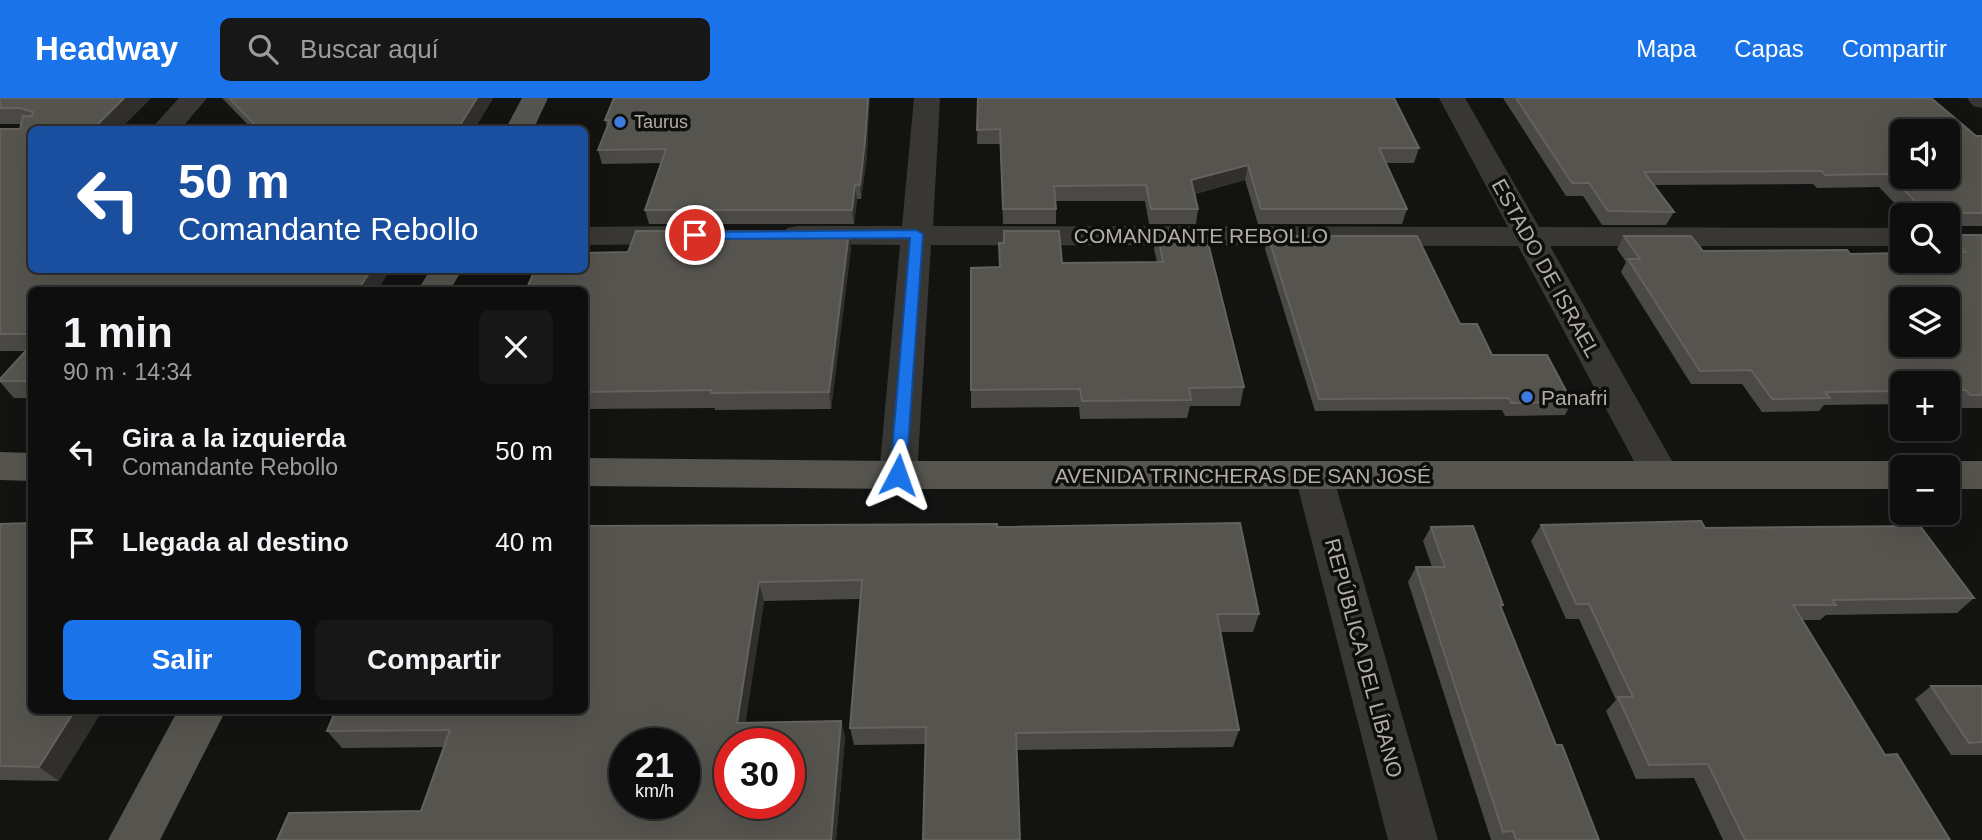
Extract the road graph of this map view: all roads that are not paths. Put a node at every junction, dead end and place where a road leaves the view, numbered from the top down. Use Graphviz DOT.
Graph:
graph roads {
  1 [pos="194,98"];
  2 [pos="535,98"];
  3 [pos="927,98"];
  4 [pos="1452,98"];
  5 [pos="168,126"];
  6 [pos="521,126"];
  7 [pos="916,234"];
  8 [pos="709,235"];
  9 [pos="764,235"];
  10 [pos="588,236"];
  11 [pos="1529,237"];
  12 [pos="1890,237"];
  13 [pos="0,466"];
  14 [pos="28,467"];
  15 [pos="588,472"];
  16 [pos="898,475"];
  17 [pos="1661,475"];
  18 [pos="1890,475"];
  19 [pos="1960,475"];
  20 [pos="1982,475"];
  21 [pos="1314,476"];
  22 [pos="201,714"];
  23 [pos="133,840"];
  24 [pos="1413,840"];
  1 -- 5 [label="street"];
  2 -- 6 [label="main road"];
  3 -- 7 [label="street"];
  4 -- 11 [label="street, ESTADO DE ISRAEL"];
  7 -- 9 [label="street, COMANDANTE REBOLLO"];
  7 -- 11 [label="street, COMANDANTE REBOLLO"];
  7 -- 16 [label="street"];
  8 -- 10 [label="street"];
  11 -- 12 [label="street, COMANDANTE REBOLLO"];
  11 -- 17 [label="street, ESTADO DE ISRAEL"];
  13 -- 14 [label="main road"];
  15 -- 16 [label="main road, AVENIDA TRINCHERAS DE SAN JOSÉ"];
  16 -- 21 [label="main road, AVENIDA TRINCHERAS DE SAN JOSÉ"];
  17 -- 18 [label="main road, AVENIDA TRINCHERAS DE SAN JOSÉ"];
  17 -- 21 [label="main road, AVENIDA TRINCHERAS DE SAN JOSÉ"];
  19 -- 20 [label="main road"];
  21 -- 24 [label="street, REPÚBLICA DEL LÍBANO"];
  22 -- 23 [label="main road"];
}
